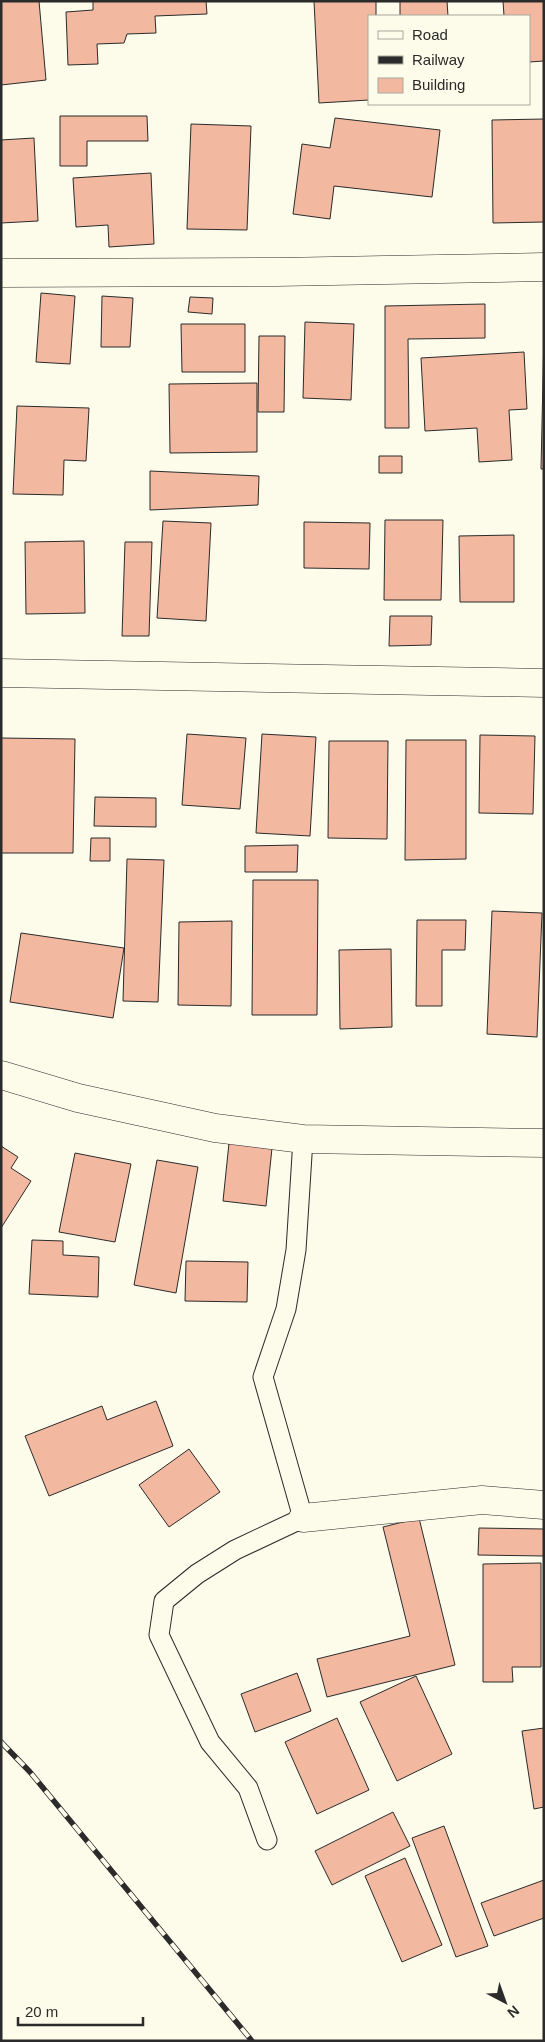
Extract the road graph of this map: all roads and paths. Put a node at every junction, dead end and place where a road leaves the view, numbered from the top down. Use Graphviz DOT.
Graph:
graph roads {
  1 [pos="544,266"];
  2 [pos="1,273"];
  3 [pos="1,673"];
  4 [pos="544,683"];
  5 [pos="1,1075"];
  6 [pos="303,1140"];
  7 [pos="544,1143"];
  8 [pos="544,1505"];
  9 [pos="303,1518"];
  10 [pos="267,1840"];
  1 -- 2 [label="street"];
  3 -- 4 [label="street"];
  5 -- 6 [label="street"];
  6 -- 7 [label="street"];
  6 -- 9 [label="lane"];
  8 -- 9 [label="street"];
  9 -- 10 [label="lane"];
}
